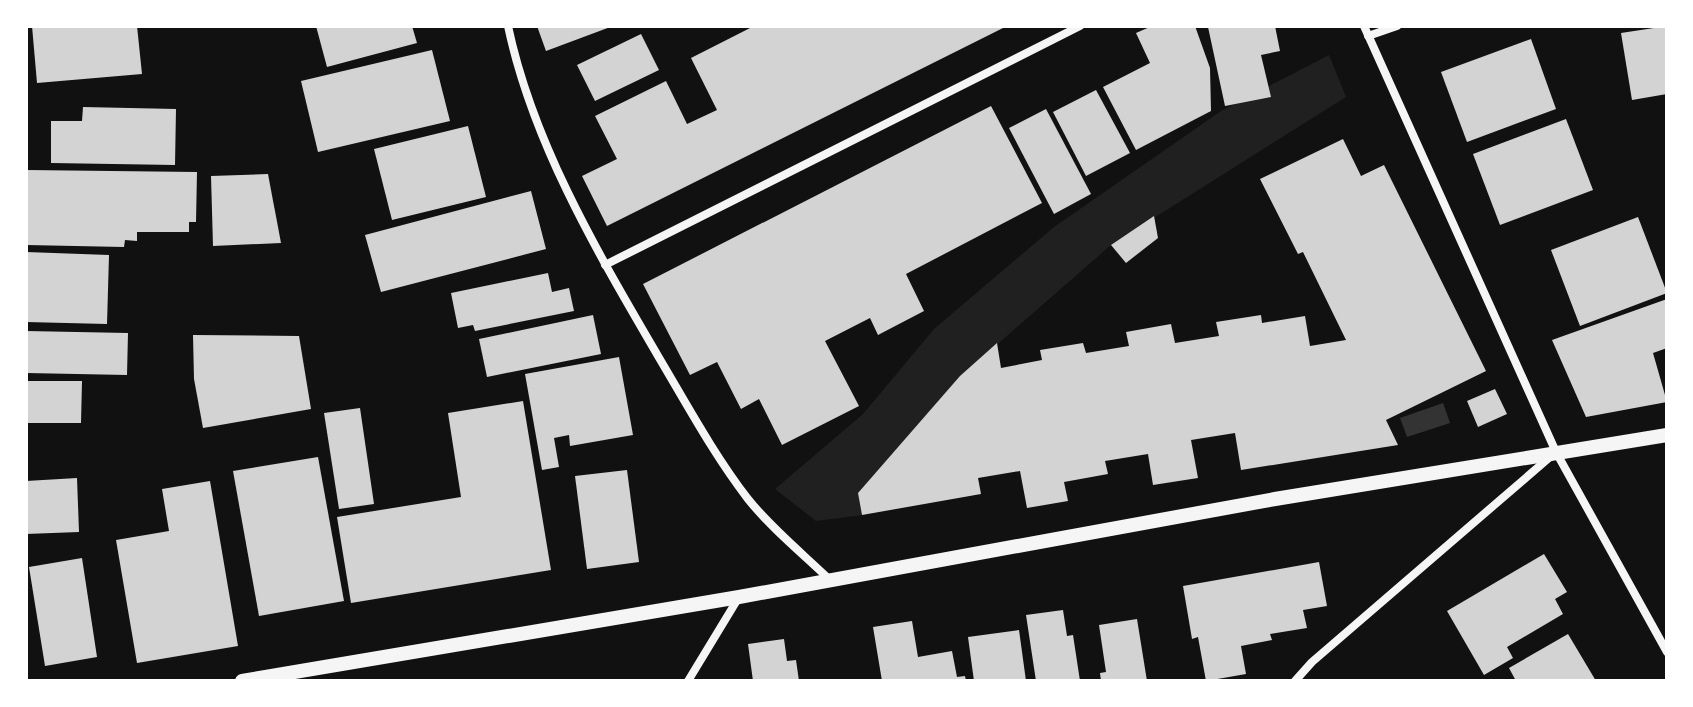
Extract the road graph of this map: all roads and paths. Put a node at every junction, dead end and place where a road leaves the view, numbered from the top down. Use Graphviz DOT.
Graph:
graph roads {
  1 [pos="508,26"];
  2 [pos="1080,26"];
  3 [pos="1364,26"];
  4 [pos="1397,26"];
  5 [pos="1368,36"];
  6 [pos="605,265"];
  7 [pos="1667,435"];
  8 [pos="1556,452"];
  9 [pos="831,580"];
  10 [pos="739,597"];
  11 [pos="1667,652"];
  12 [pos="242,681"];
  13 [pos="688,681"];
  14 [pos="1295,681"];
  1 -- 6 [label="street"];
  2 -- 6 [label="street"];
  3 -- 5 [label="street"];
  4 -- 5 [label="street"];
  5 -- 8 [label="street"];
  6 -- 9 [label="street"];
  7 -- 8 [label="street"];
  8 -- 9 [label="street"];
  8 -- 11 [label="street"];
  8 -- 14 [label="street"];
  9 -- 10 [label="street"];
  10 -- 12 [label="street"];
  10 -- 13 [label="street"];
}
